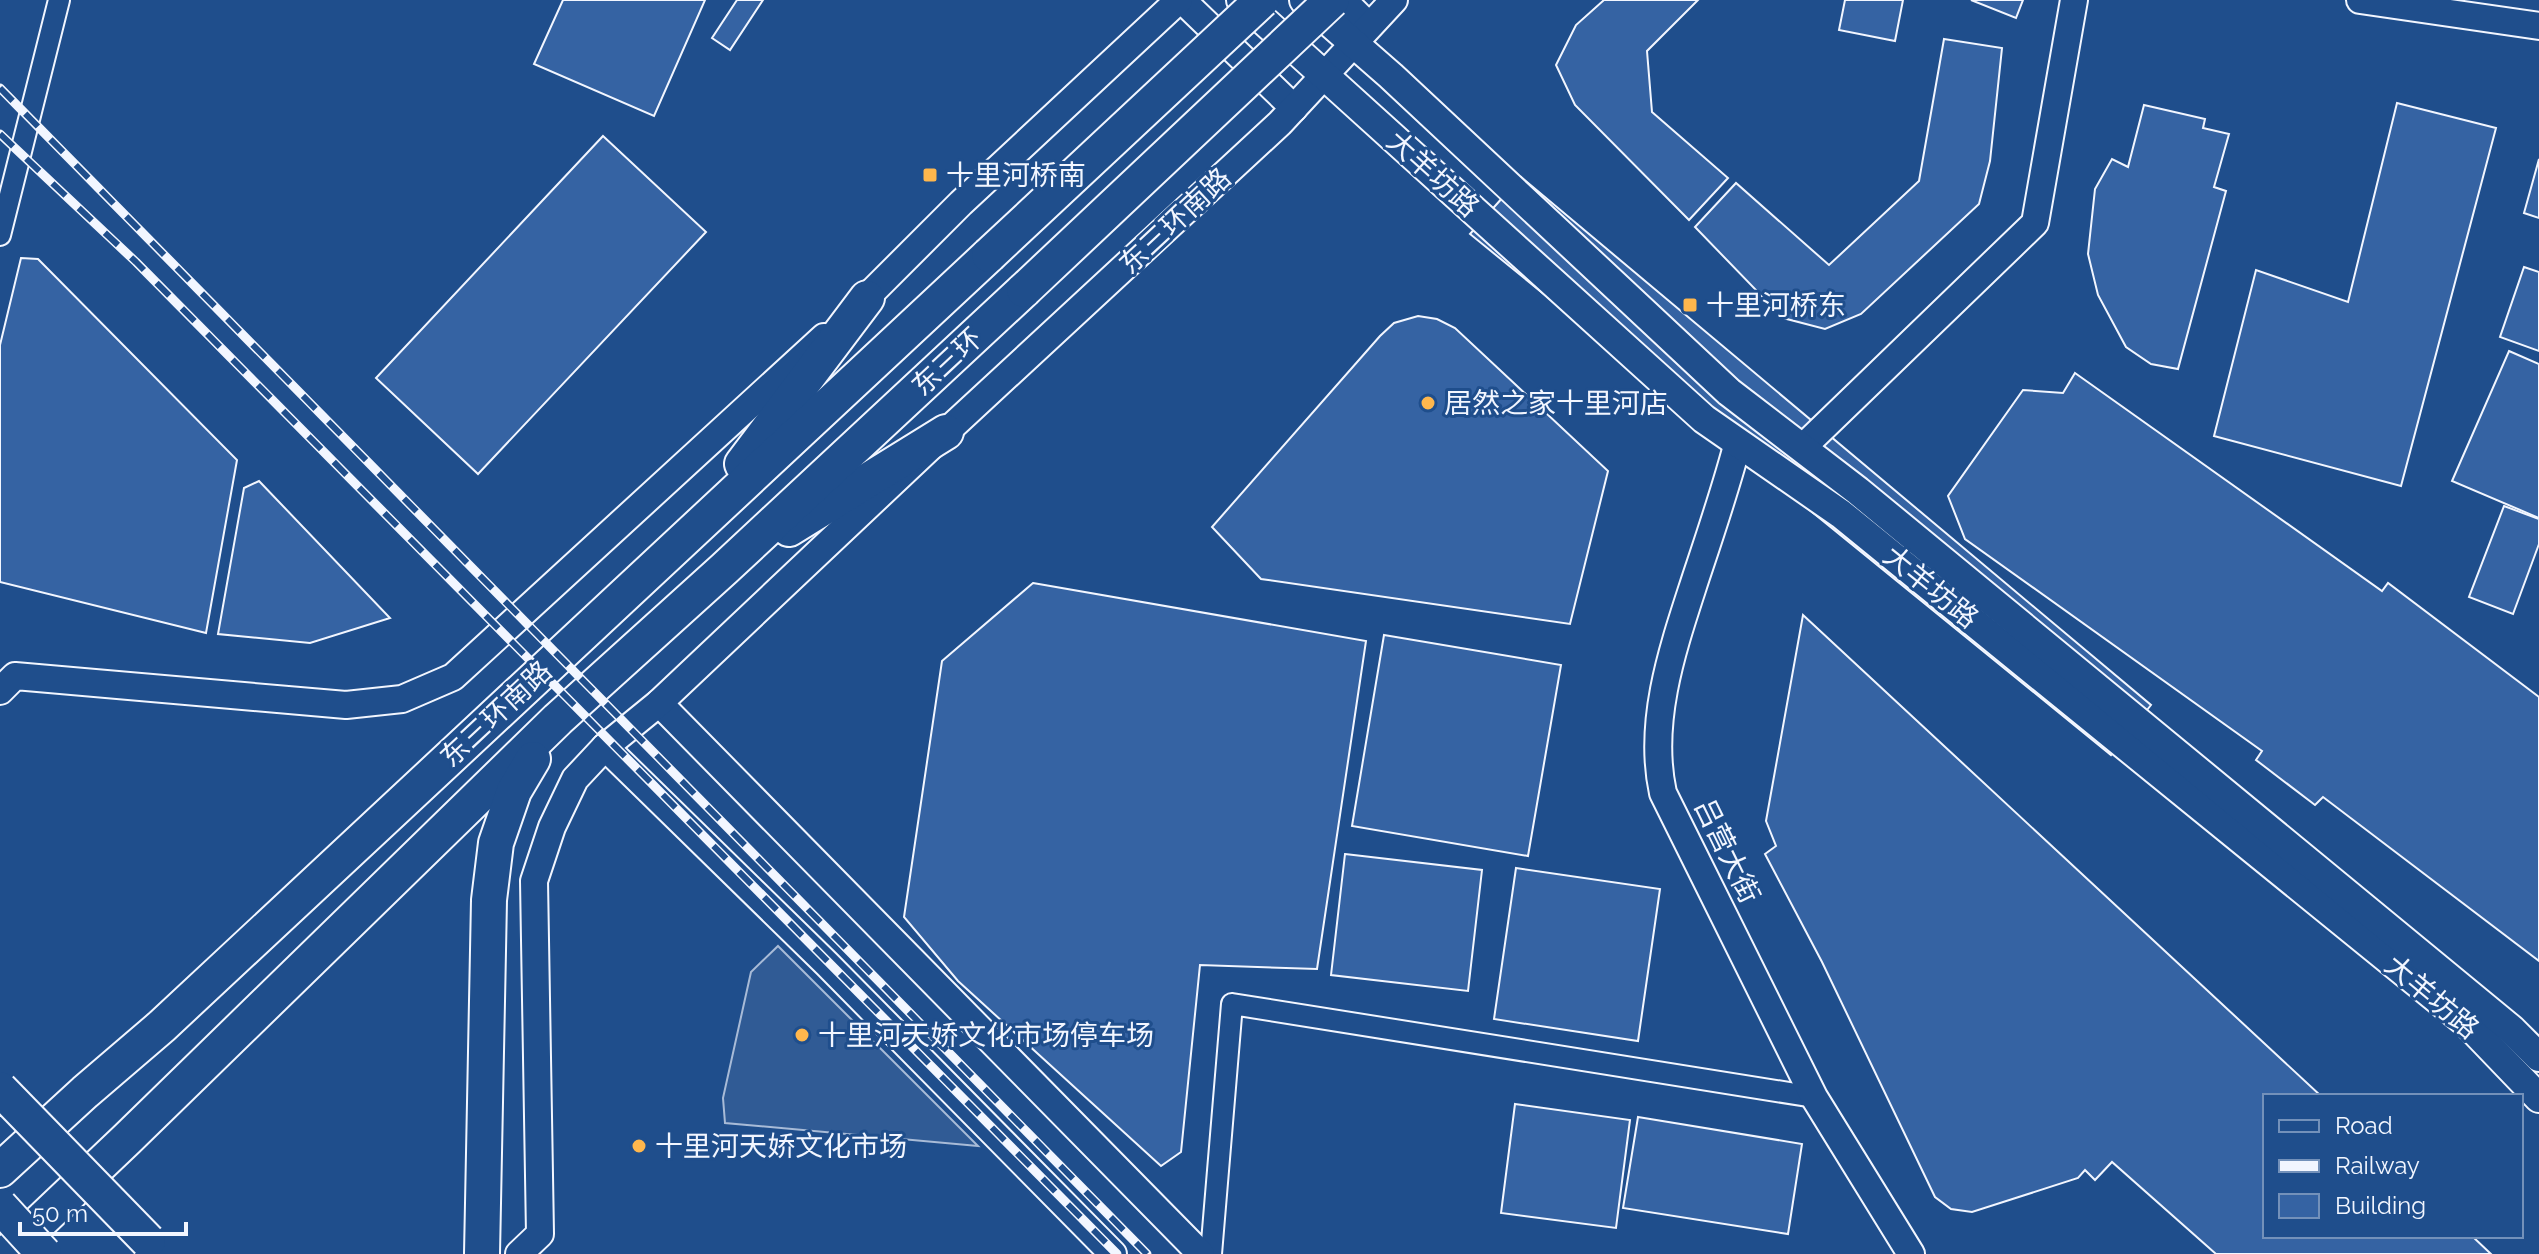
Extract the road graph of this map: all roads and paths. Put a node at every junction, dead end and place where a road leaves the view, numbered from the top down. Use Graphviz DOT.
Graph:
graph roads {
  1 [pos="59,0"];
  2 [pos="1180,0"];
  3 [pos="1241,0"];
  4 [pos="1262,0"];
  5 [pos="1304,0"];
  6 [pos="1332,0"];
  7 [pos="1343,0"];
  8 [pos="1394,0"];
  9 [pos="2074,0"];
  10 [pos="2360,0"];
  11 [pos="2539,26"];
  12 [pos="1361,34"];
  13 [pos="1324,75"];
  14 [pos="1294,108"];
  15 [pos="0,235"];
  16 [pos="867,298"];
  17 [pos="946,432"];
  18 [pos="1738,442"];
  19 [pos="1802,448"];
  20 [pos="688,535"];
  21 [pos="724,569"];
  22 [pos="0,691"];
  23 [pos="659,703"];
  24 [pos="558,719"];
  25 [pos="605,747"];
  26 [pos="2539,1057"];
  27 [pos="0,1089"];
  28 [pos="1814,1097"];
  29 [pos="2539,1098"];
  30 [pos="0,1170"];
  31 [pos="0,1206"];
  32 [pos="483,1242"];
  33 [pos="153,1248"];
  34 [pos="6,1254"];
  35 [pos="44,1254"];
  36 [pos="519,1254"];
  37 [pos="1113,1254"];
  38 [pos="1201,1254"];
  39 [pos="1211,1254"];
  40 [pos="1911,1254"];
  1 -- 15 [label="street"];
  2 -- 14 [label="street"];
  2 -- 16 [label="street"];
  3 -- 13 [label="main road, 大羊坊路"];
  4 -- 20 [label="highway, 东三环南路, bridge"];
  5 -- 12 [label="main road, 大羊坊路"];
  6 -- 21 [label="highway, 东三环, bridge"];
  7 -- 12 [label="street"];
  8 -- 12 [label="street, 东三环南路"];
  9 -- 19 [label="street"];
  10 -- 11 [label="street"];
  12 -- 13 [label="street, 东三环南路"];
  12 -- 19 [label="main road, 大羊坊路"];
  13 -- 14 [label="street, 东三环南路"];
  13 -- 18 [label="main road, 大羊坊路"];
  14 -- 17 [label="street, 东三环南路"];
  16 -- 20 [label="highway"];
  16 -- 22 [label="street"];
  17 -- 21 [label="highway"];
  17 -- 23 [label="street, 东三环南路"];
  18 -- 28 [label="street, 吕营大街"];
  18 -- 29 [label="main road, 大羊坊路"];
  19 -- 26 [label="main road, 大羊坊路"];
  20 -- 30 [label="highway, 东三环南路"];
  21 -- 24 [label="highway, 东三环"];
  23 -- 25 [label="street, 东三环南路"];
  23 -- 38 [label="street"];
  24 -- 32 [label="highway"];
  24 -- 34 [label="highway, 东三环南路"];
  25 -- 36 [label="street, 东三环南路"];
  25 -- 37 [label="street"];
  27 -- 33 [label="highway, bridge"];
  28 -- 39 [label="street"];
  28 -- 40 [label="street, 吕营大街"];
  31 -- 35 [label="highway, bridge"];
}
